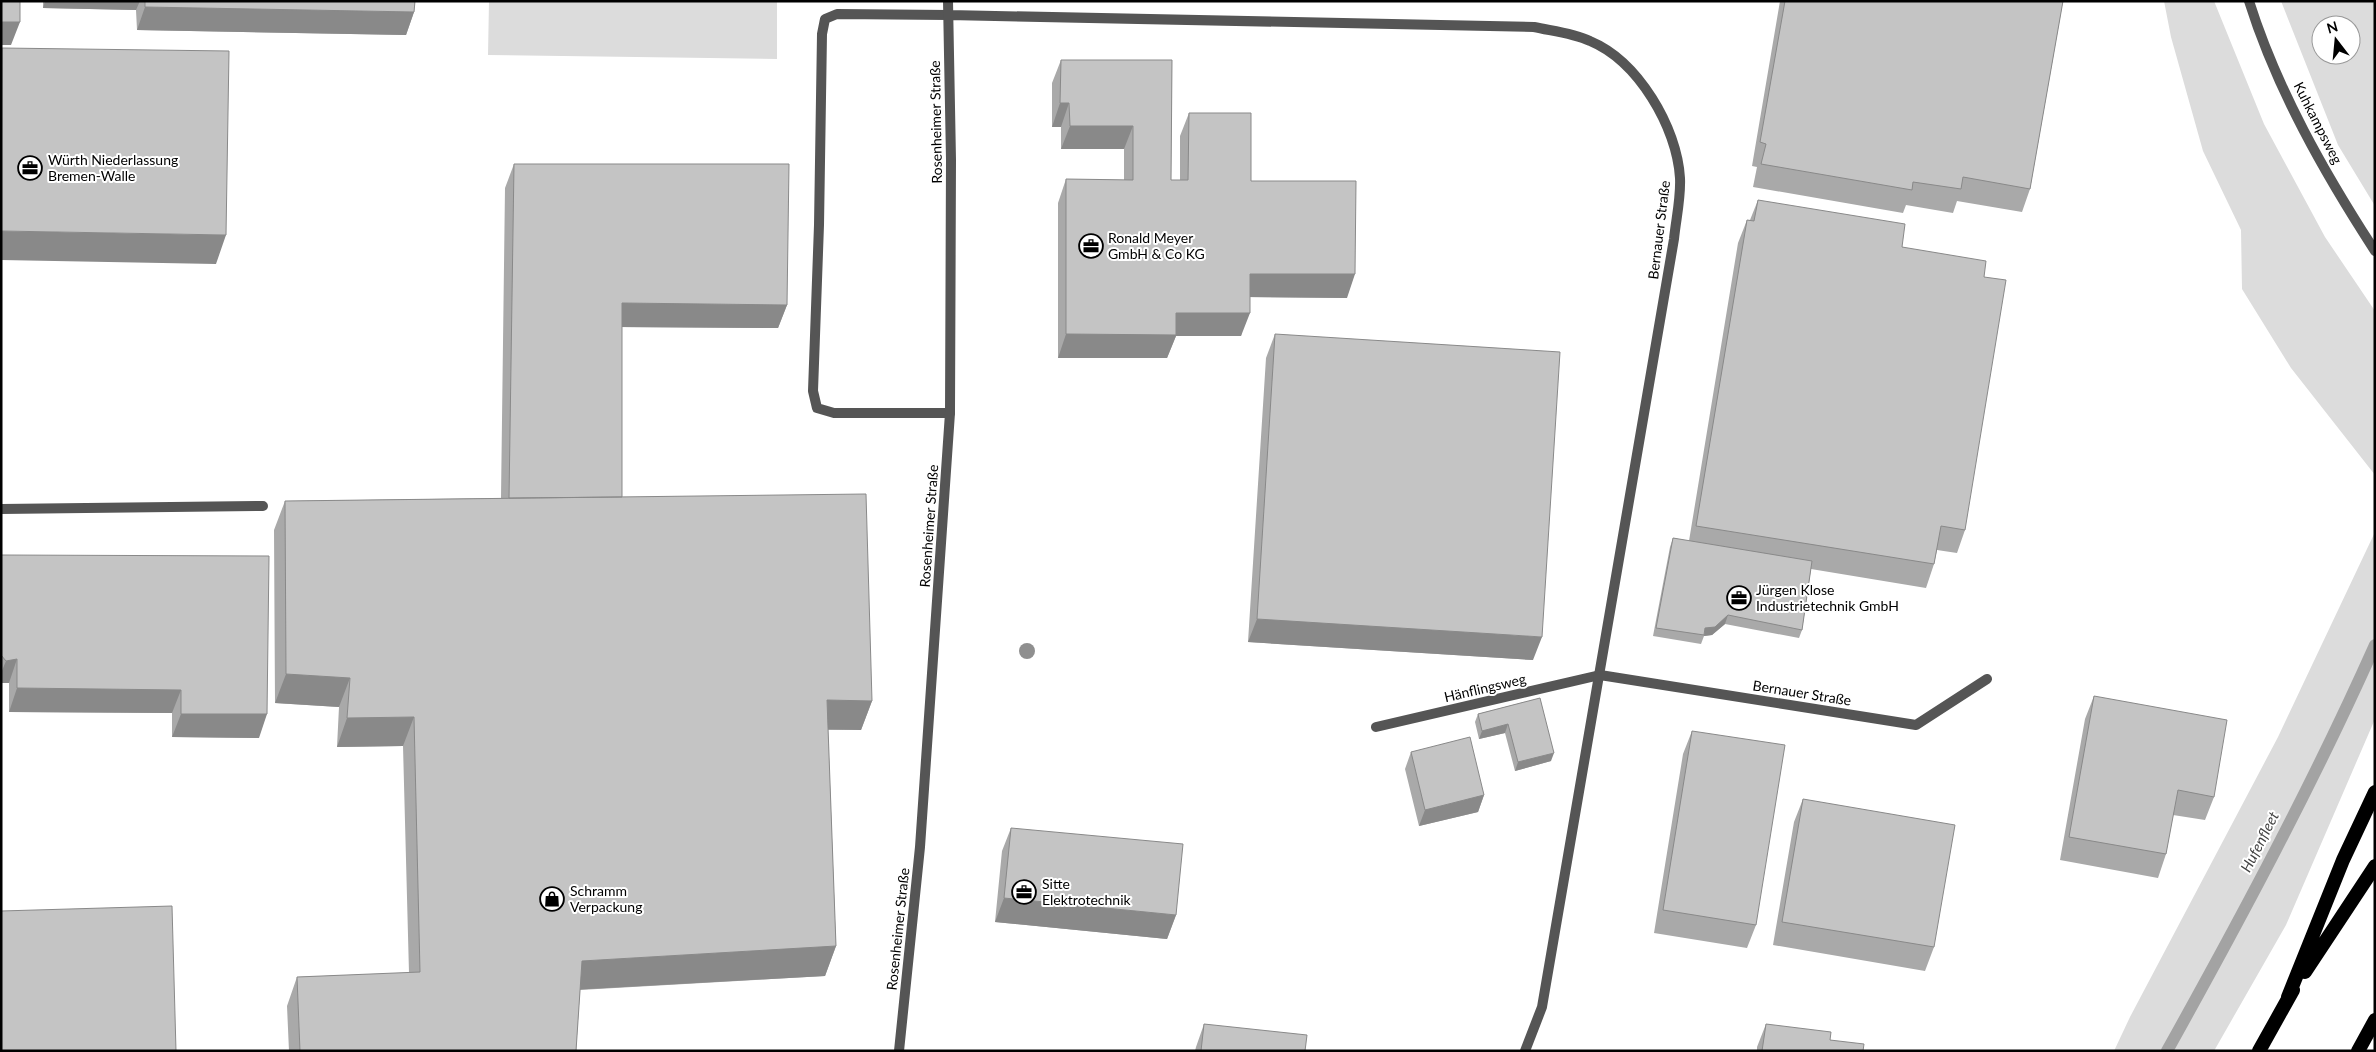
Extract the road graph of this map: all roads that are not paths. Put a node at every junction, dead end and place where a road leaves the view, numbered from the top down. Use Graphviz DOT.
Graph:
graph roads {
  1 [pos="948,1"];
  2 [pos="2249,1"];
  3 [pos="948,15"];
  4 [pos="2375,251"];
  5 [pos="950,413"];
  6 [pos="263,506"];
  7 [pos="1,509"];
  8 [pos="1600,675"];
  9 [pos="1987,680"];
  10 [pos="1376,727"];
  11 [pos="2375,792"];
  12 [pos="2375,866"];
  13 [pos="2288,997"];
  14 [pos="2375,1020"];
  15 [pos="899,1051"];
  16 [pos="1525,1051"];
  17 [pos="2260,1051"];
  18 [pos="2358,1051"];
  1 -- 3 [label="street, Rosenheimer Straße"];
  2 -- 4 [label="street, Kuhkampsweg"];
  3 -- 5 [label="street, Rosenheimer Straße"];
  3 -- 5 [label="street, Bernauer Straße"];
  3 -- 8 [label="street, Bernauer Straße"];
  5 -- 15 [label="street, Rosenheimer Straße"];
  6 -- 7 [label="street"];
  8 -- 9 [label="street, Bernauer Straße"];
  8 -- 10 [label="street, Hänflingsweg"];
  8 -- 16 [label="street, Bernauer Straße"];
  11 -- 13 [label="highway"];
  12 -- 13 [label="highway"];
  13 -- 17 [label="highway"];
  14 -- 18 [label="highway"];
}
